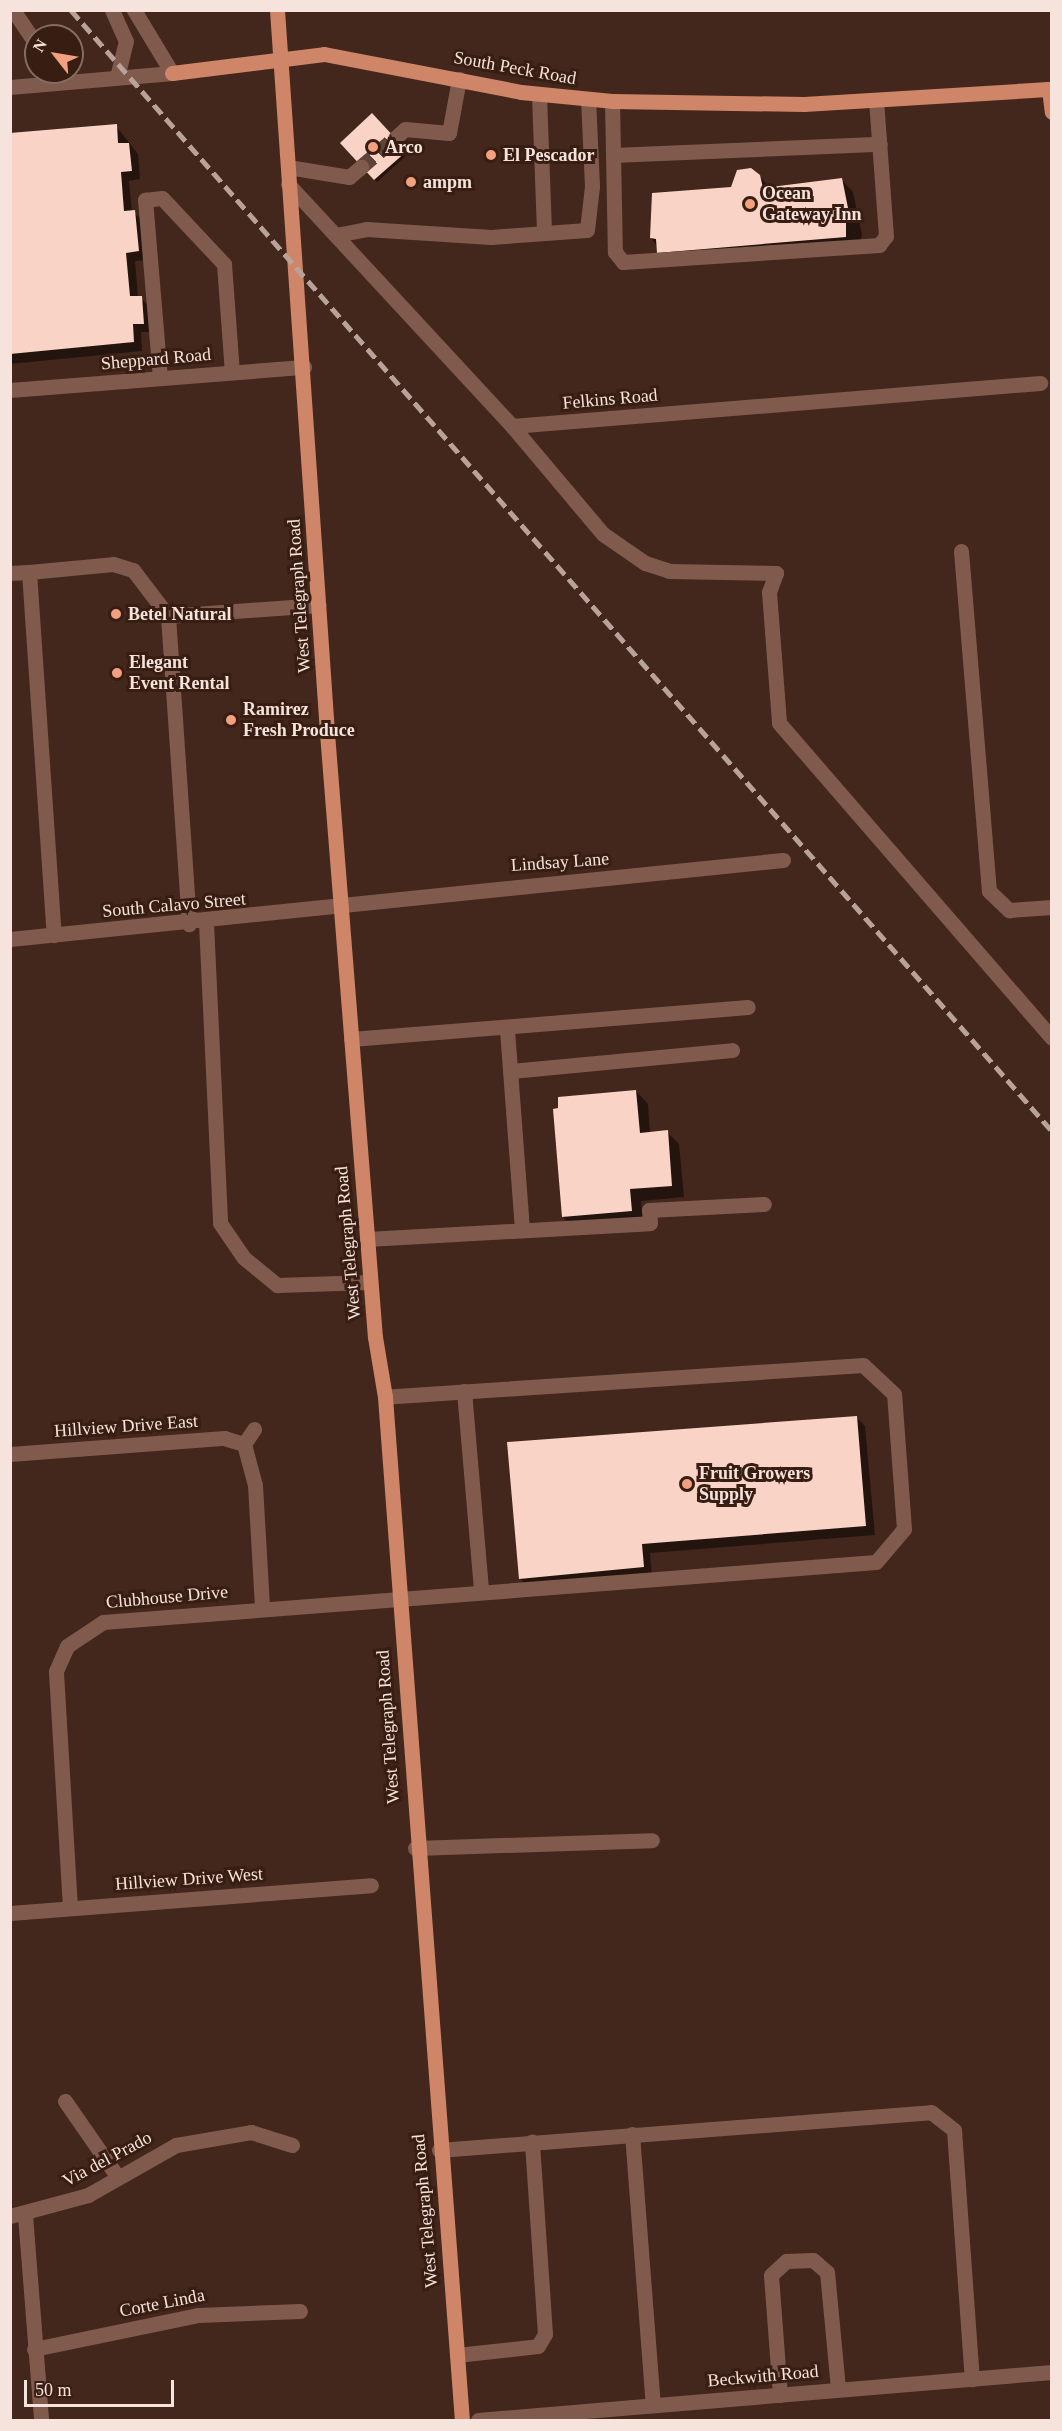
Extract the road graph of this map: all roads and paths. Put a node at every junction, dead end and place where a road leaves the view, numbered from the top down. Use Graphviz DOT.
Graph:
graph roads {
  1 [pos="13,10"];
  2 [pos="112,10"];
  3 [pos="134,10"];
  4 [pos="277,10"];
  5 [pos="24,26"];
  6 [pos="280,61"];
  7 [pos="172,73"];
  8 [pos="84,77"];
  9 [pos="117,77"];
  10 [pos="459,79"];
  11 [pos="1050,89"];
  12 [pos="539,95"];
  13 [pos="588,99"];
  14 [pos="612,101"];
  15 [pos="876,102"];
  16 [pos="1052,112"];
  17 [pos="395,138"];
  18 [pos="880,144"];
  19 [pos="613,155"];
  20 [pos="288,166"];
  21 [pos="361,167"];
  22 [pos="288,184"];
  23 [pos="544,231"];
  24 [pos="336,235"];
  25 [pos="304,367"];
  26 [pos="232,372"];
  27 [pos="160,378"];
  28 [pos="1040,383"];
  29 [pos="10,390"];
  30 [pos="512,426"];
  31 [pos="961,551"];
  32 [pos="29,572"];
  33 [pos="10,573"];
  34 [pos="319,605"];
  35 [pos="168,616"];
  36 [pos="783,860"];
  37 [pos="1052,907"];
  38 [pos="341,909"];
  39 [pos="206,922"];
  40 [pos="189,924"];
  41 [pos="54,935"];
  42 [pos="10,939"];
  43 [pos="748,1007"];
  44 [pos="507,1030"];
  45 [pos="1052,1038"];
  46 [pos="351,1039"];
  47 [pos="732,1050"];
  48 [pos="511,1071"];
  49 [pos="764,1204"];
  50 [pos="522,1229"];
  51 [pos="367,1239"];
  52 [pos="370,1282"];
  53 [pos="464,1391"];
  54 [pos="385,1396"];
  55 [pos="254,1429"];
  56 [pos="244,1444"];
  57 [pos="10,1454"];
  58 [pos="481,1591"];
  59 [pos="398,1597"];
  60 [pos="262,1608"];
  61 [pos="652,1840"];
  62 [pos="415,1848"];
  63 [pos="371,1885"];
  64 [pos="70,1908"];
  65 [pos="10,1913"];
  66 [pos="65,2102"];
  67 [pos="632,2134"];
  68 [pos="532,2141"];
  69 [pos="292,2145"];
  70 [pos="439,2150"];
  71 [pos="117,2176"];
  72 [pos="18,2215"];
  73 [pos="300,2311"];
  74 [pos="34,2349"];
  75 [pos="457,2355"];
  76 [pos="1052,2372"];
  77 [pos="972,2379"];
  78 [pos="838,2389"];
  79 [pos="780,2395"];
  80 [pos="653,2405"];
  81 [pos="40,2421"];
  82 [pos="462,2421"];
  83 [pos="478,2421"];
  1 -- 5 [label="street"];
  2 -- 9 [label="street"];
  3 -- 7 [label="street"];
  4 -- 6 [label="main road, West Telegraph Road"];
  6 -- 7 [label="main road, South Peck Road"];
  6 -- 10 [label="main road, South Peck Road"];
  6 -- 20 [label="main road, West Telegraph Road"];
  7 -- 9 [label="street, South Peck Road"];
  8 -- 9 [label="street, South Peck Road"];
  10 -- 12 [label="main road, South Peck Road"];
  10 -- 17 [label="street"];
  11 -- 15 [label="main road, South Peck Road"];
  11 -- 16 [label="main road"];
  12 -- 13 [label="main road, South Peck Road"];
  12 -- 23 [label="street"];
  13 -- 14 [label="main road, South Peck Road"];
  13 -- 23 [label="street"];
  14 -- 15 [label="main road, South Peck Road"];
  14 -- 19 [label="street"];
  15 -- 18 [label="street"];
  18 -- 19 [label="street"];
  18 -- 19 [label="street"];
  20 -- 21 [label="street"];
  20 -- 22 [label="main road, West Telegraph Road"];
  22 -- 24 [label="street"];
  22 -- 25 [label="main road, West Telegraph Road"];
  23 -- 24 [label="street"];
  24 -- 30 [label="street"];
  25 -- 26 [label="street, Sheppard Road"];
  25 -- 34 [label="main road, West Telegraph Road"];
  26 -- 27 [label="street, Sheppard Road"];
  26 -- 27 [label="street"];
  27 -- 29 [label="street, Sheppard Road"];
  28 -- 30 [label="street, Felkins Road"];
  30 -- 45 [label="street"];
  31 -- 37 [label="street"];
  32 -- 33 [label="street"];
  32 -- 35 [label="street"];
  32 -- 41 [label="street"];
  34 -- 35 [label="street"];
  34 -- 38 [label="main road, West Telegraph Road"];
  35 -- 40 [label="street"];
  36 -- 38 [label="street, Lindsay Lane"];
  38 -- 39 [label="street, South Calavo Street"];
  38 -- 46 [label="main road, West Telegraph Road"];
  39 -- 40 [label="street, South Calavo Street"];
  39 -- 52 [label="street"];
  40 -- 41 [label="street, South Calavo Street"];
  41 -- 42 [label="street, South Calavo Street"];
  43 -- 44 [label="street"];
  44 -- 46 [label="street"];
  44 -- 48 [label="street"];
  46 -- 51 [label="main road, West Telegraph Road"];
  47 -- 48 [label="street"];
  48 -- 50 [label="street"];
  49 -- 50 [label="street"];
  50 -- 51 [label="street"];
  51 -- 52 [label="main road, West Telegraph Road"];
  52 -- 54 [label="main road, West Telegraph Road"];
  53 -- 54 [label="street, Clubhouse Drive"];
  53 -- 58 [label="street"];
  53 -- 58 [label="street, Clubhouse Drive"];
  54 -- 59 [label="main road, West Telegraph Road"];
  55 -- 56 [label="street"];
  56 -- 57 [label="street, Hillview Drive East"];
  56 -- 60 [label="street"];
  58 -- 59 [label="street, Clubhouse Drive"];
  59 -- 60 [label="street, Clubhouse Drive"];
  59 -- 62 [label="main road, West Telegraph Road"];
  60 -- 64 [label="street, Clubhouse Drive"];
  61 -- 62 [label="street"];
  62 -- 70 [label="main road, West Telegraph Road"];
  63 -- 64 [label="street, Hillview Drive West"];
  64 -- 65 [label="street, Hillview Drive West"];
  66 -- 71 [label="street"];
  67 -- 68 [label="street"];
  67 -- 77 [label="street"];
  67 -- 80 [label="street"];
  68 -- 70 [label="street"];
  68 -- 75 [label="street"];
  69 -- 71 [label="street, Via del Prado"];
  70 -- 75 [label="main road, West Telegraph Road"];
  71 -- 72 [label="street, Via del Prado"];
  72 -- 74 [label="street"];
  73 -- 74 [label="street, Corte Linda"];
  74 -- 81 [label="street"];
  75 -- 82 [label="main road, West Telegraph Road"];
  76 -- 77 [label="street, Beckwith Road"];
  77 -- 78 [label="street, Beckwith Road"];
  78 -- 79 [label="street, Beckwith Road"];
  78 -- 79 [label="street"];
  79 -- 80 [label="street, Beckwith Road"];
  80 -- 83 [label="street, Beckwith Road"];
}
